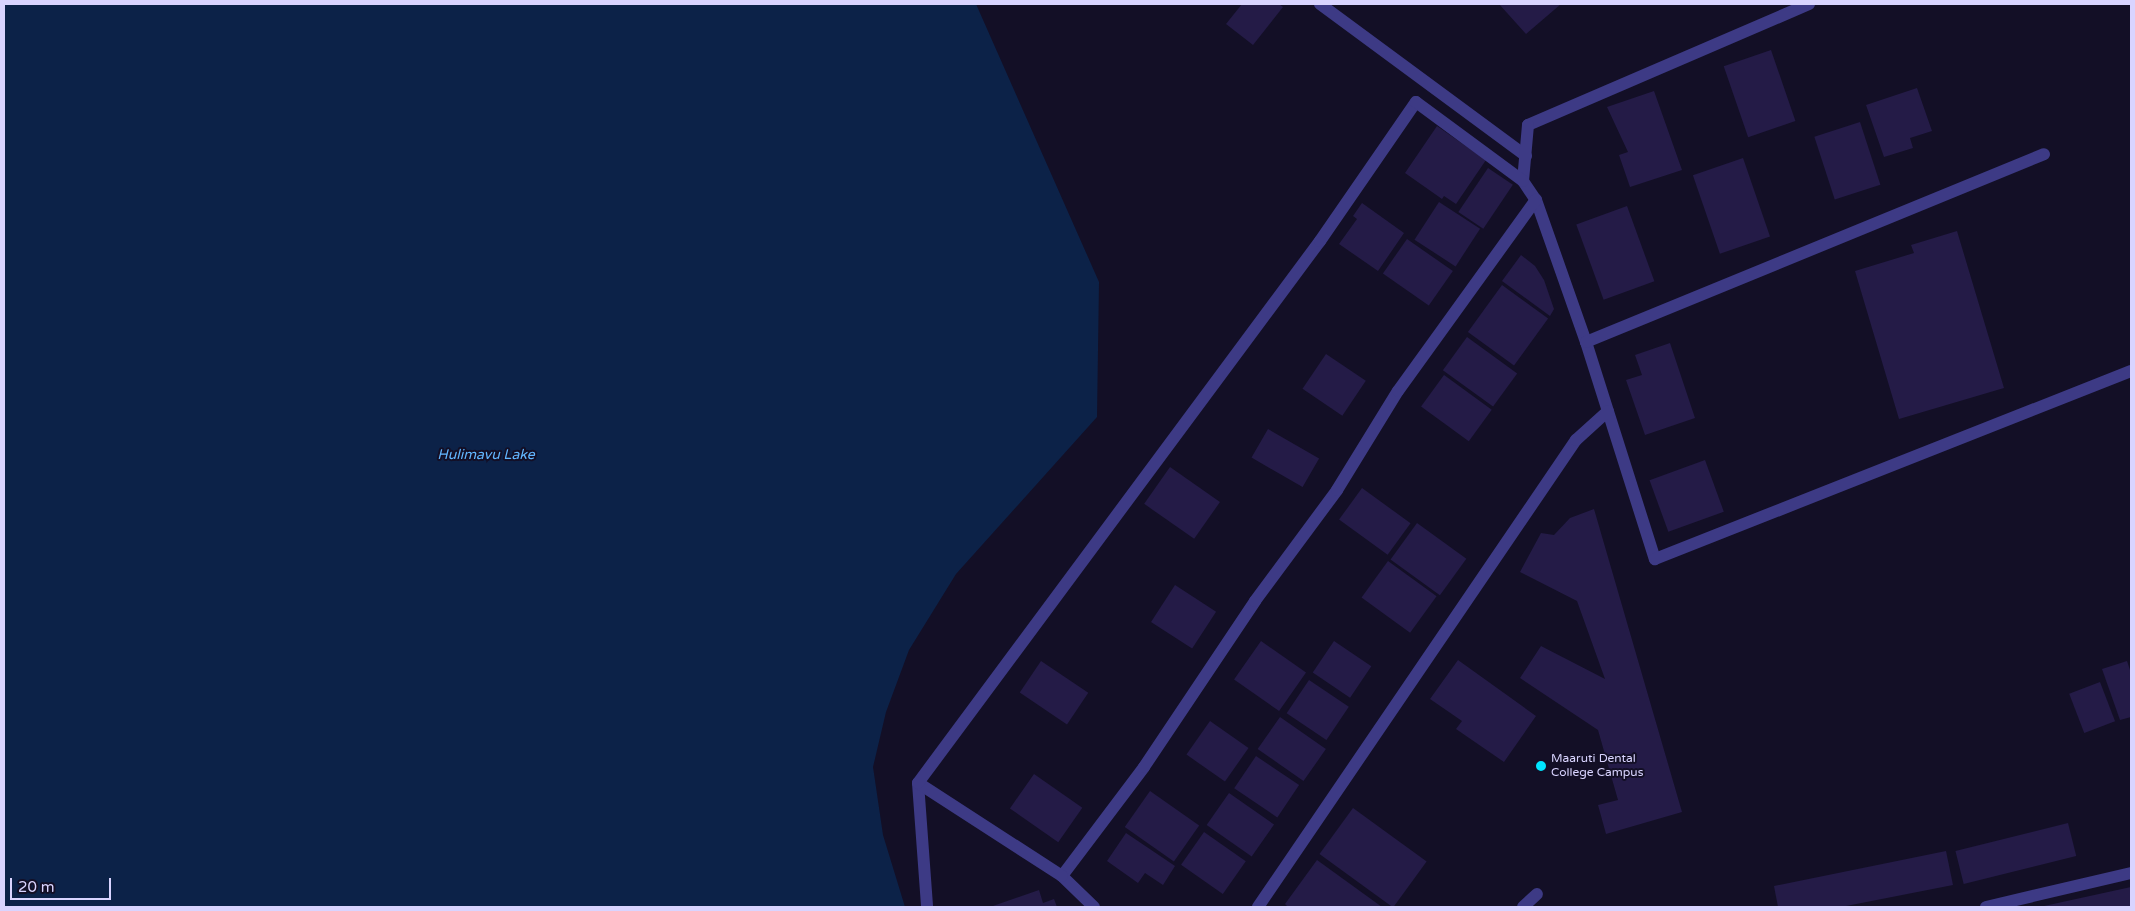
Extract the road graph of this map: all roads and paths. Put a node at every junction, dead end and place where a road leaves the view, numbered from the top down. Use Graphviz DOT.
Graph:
graph roads {
  1 [pos="1320,4"];
  2 [pos="1809,4"];
  3 [pos="2044,154"];
  4 [pos="1526,156"];
  5 [pos="1523,181"];
  6 [pos="1536,200"];
  7 [pos="1586,342"];
  8 [pos="2131,371"];
  9 [pos="1608,411"];
  10 [pos="918,783"];
  11 [pos="2131,873"];
  12 [pos="1062,876"];
  13 [pos="1537,894"];
  14 [pos="927,907"];
  15 [pos="1094,907"];
  16 [pos="1258,907"];
  17 [pos="1523,907"];
  18 [pos="1986,907"];
  1 -- 4 [label="street"];
  2 -- 4 [label="street"];
  3 -- 7 [label="street"];
  4 -- 5 [label="street"];
  5 -- 6 [label="street"];
  5 -- 10 [label="street"];
  6 -- 7 [label="street"];
  6 -- 12 [label="street"];
  7 -- 9 [label="street"];
  8 -- 9 [label="street"];
  9 -- 16 [label="street"];
  10 -- 12 [label="street"];
  10 -- 14 [label="street"];
  11 -- 18 [label="street"];
  12 -- 15 [label="street"];
  13 -- 17 [label="street"];
}
